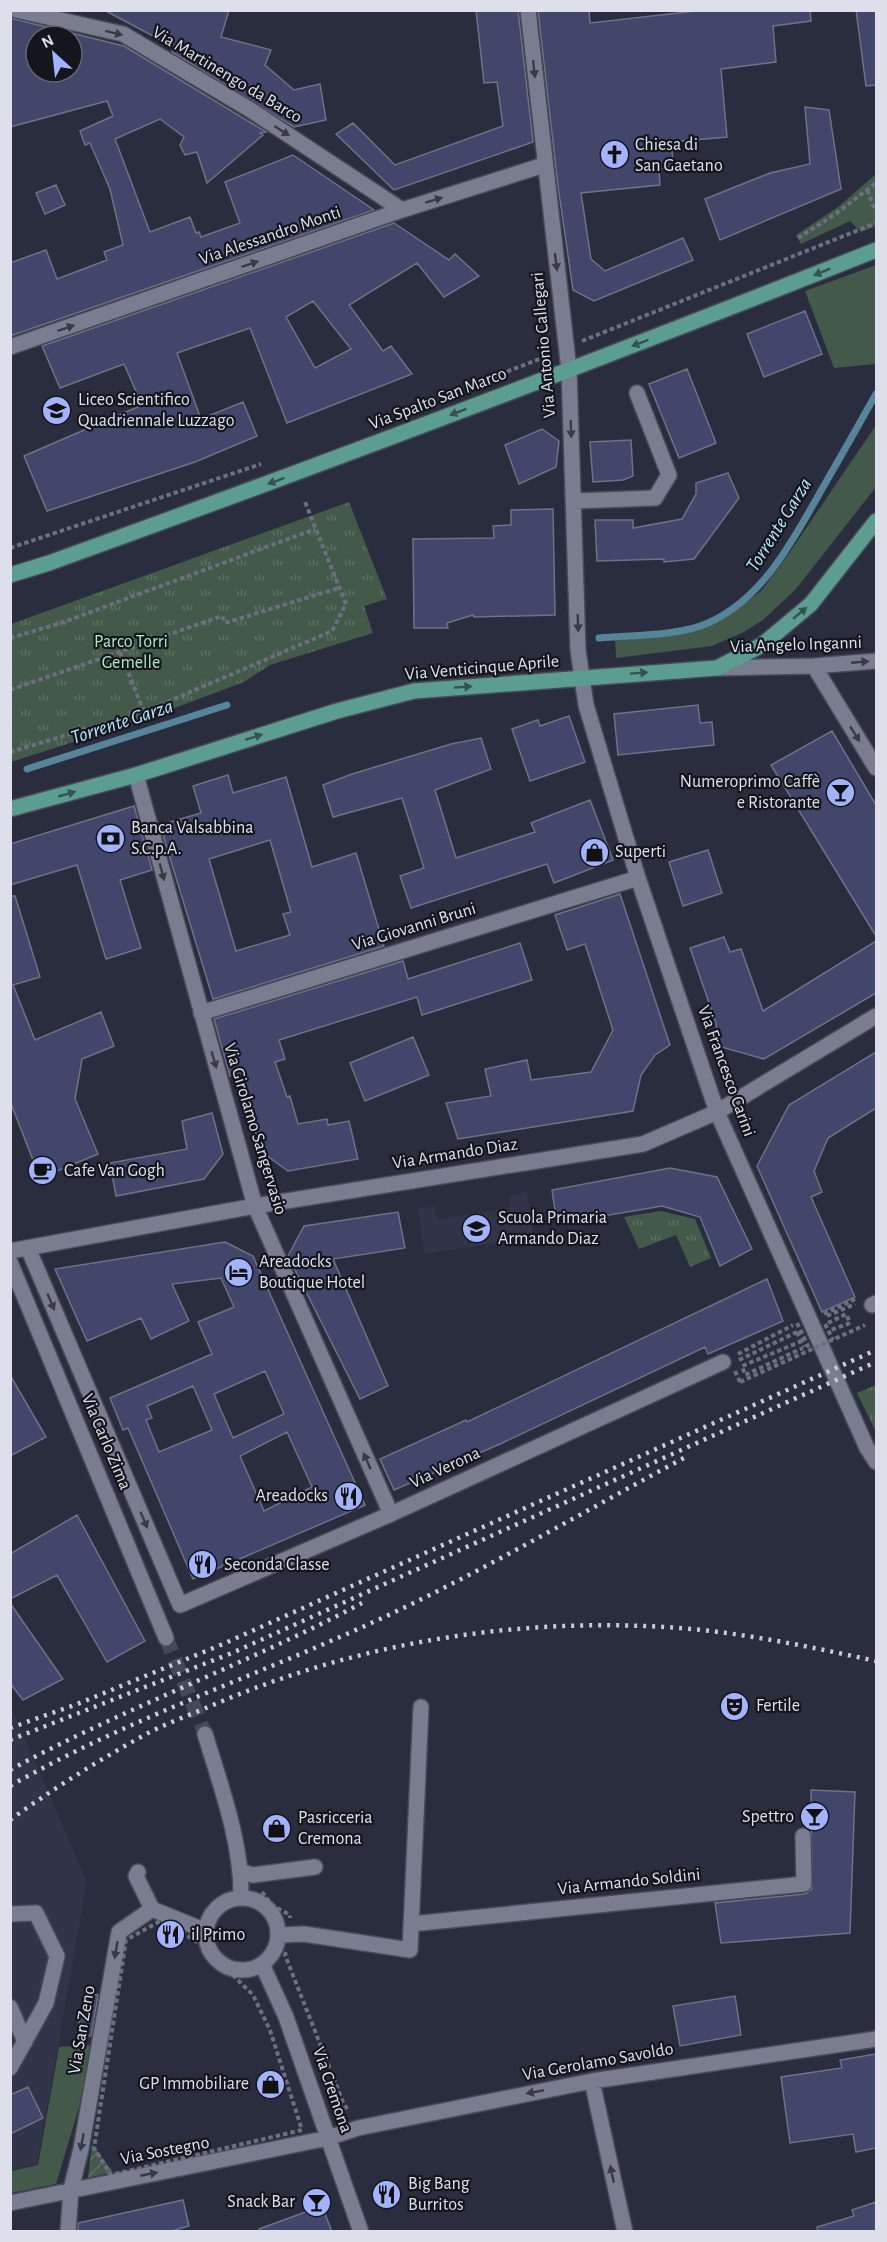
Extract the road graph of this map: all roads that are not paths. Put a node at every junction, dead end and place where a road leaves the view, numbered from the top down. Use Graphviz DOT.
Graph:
graph roads {
  1 [pos="16,10"];
  2 [pos="528,10"];
  3 [pos="544,165"];
  4 [pos="402,210"];
  5 [pos="876,250"];
  6 [pos="10,347"];
  7 [pos="569,370"];
  8 [pos="637,393"];
  9 [pos="574,501"];
  10 [pos="876,521"];
  11 [pos="10,575"];
  12 [pos="876,661"];
  13 [pos="814,666"];
  14 [pos="717,668"];
  15 [pos="581,678"];
  16 [pos="876,768"];
  17 [pos="136,775"];
  18 [pos="10,809"];
  19 [pos="638,878"];
  20 [pos="201,1013"];
  21 [pos="876,1016"];
  22 [pos="717,1112"];
  23 [pos="255,1206"];
  24 [pos="28,1248"];
  25 [pos="10,1251"];
  26 [pos="10,1262"];
  27 [pos="723,1362"];
  28 [pos="876,1462"];
  29 [pos="391,1514"];
  30 [pos="180,1605"];
  31 [pos="166,1638"];
  32 [pos="420,1707"];
  33 [pos="205,1734"];
  34 [pos="803,1836"];
  35 [pos="315,1868"];
  36 [pos="138,1872"];
  37 [pos="242,1872"];
  38 [pos="241,1898"];
  39 [pos="152,1909"];
  40 [pos="10,1914"];
  41 [pos="411,1924"];
  42 [pos="206,1931"];
  43 [pos="278,1935"];
  44 [pos="262,1964"];
  45 [pos="10,2007"];
  46 [pos="876,2039"];
  47 [pos="25,2042"];
  48 [pos="10,2068"];
  49 [pos="592,2081"];
  50 [pos="328,2138"];
  51 [pos="71,2189"];
  52 [pos="10,2203"];
  53 [pos="68,2232"];
  54 [pos="361,2232"];
  55 [pos="625,2232"];
  1 -- 4 [label="street, Via Martinengo da Barco, one-way"];
  2 -- 3 [label="street, Via Antonio Callegari, one-way"];
  4 -- 3 [label="street, Via Alessandro Monti, one-way"];
  3 -- 7 [label="street, Via Antonio Callegari, one-way"];
  6 -- 4 [label="street, Via Alessandro Monti, one-way"];
  5 -- 7 [label="main road, Via Spalto San Marco, one-way"];
  7 -- 9 [label="street, Via Antonio Callegari, one-way"];
  7 -- 11 [label="main road, Via Spalto San Marco, one-way"];
  8 -- 9 [label="street"];
  9 -- 15 [label="street, Via Antonio Callegari, one-way"];
  14 -- 10 [label="main road, Via Venticinque Aprile, one-way"];
  13 -- 12 [label="street, Via Angelo Inganni, one-way"];
  13 -- 14 [label="street, Via Angelo Inganni"];
  13 -- 16 [label="street, one-way"];
  15 -- 14 [label="main road, Via Venticinque Aprile, one-way"];
  17 -- 15 [label="main road, Via Venticinque Aprile, one-way"];
  15 -- 19 [label="street, Via Francesco Carini"];
  18 -- 17 [label="main road, Via Venticinque Aprile, one-way"];
  17 -- 20 [label="street, Via Girolamo Sangervasio, one-way"];
  19 -- 20 [label="street, Via Giovanni Bruni"];
  19 -- 22 [label="street, Via Francesco Carini"];
  20 -- 23 [label="street, Via Girolamo Sangervasio, one-way"];
  21 -- 22 [label="street, Via Armando Diaz"];
  22 -- 23 [label="street, Via Armando Diaz"];
  22 -- 28 [label="street, Via Francesco Carini"];
  23 -- 24 [label="street, Via Armando Diaz"];
  29 -- 23 [label="street, Via Girolamo Sangervasio, one-way"];
  24 -- 25 [label="street, Via Armando Diaz"];
  24 -- 30 [label="street, Via Carlo Zima, one-way"];
  26 -- 31 [label="street, Via Carlo Zima"];
  27 -- 29 [label="street, Via Verona"];
  29 -- 30 [label="street, Via Verona"];
  32 -- 41 [label="street"];
  33 -- 37 [label="street"];
  34 -- 41 [label="street, Via Armando Soldini"];
  35 -- 37 [label="street"];
  36 -- 39 [label="street"];
  37 -- 38 [label="street"];
  38 -- 42 [label="street"];
  38 -- 43 [label="street"];
  39 -- 42 [label="street"];
  39 -- 51 [label="street, Via San Zeno, one-way"];
  40 -- 47 [label="street"];
  41 -- 43 [label="street"];
  42 -- 44 [label="street"];
  43 -- 44 [label="street"];
  44 -- 50 [label="street, Via Cremona"];
  45 -- 47 [label="street"];
  46 -- 49 [label="street, Via Gerolamo Savoldo"];
  47 -- 48 [label="street"];
  49 -- 50 [label="street, Via Gerolamo Savoldo, one-way"];
  55 -- 49 [label="street, one-way"];
  51 -- 50 [label="street, Via Sostegno, one-way"];
  50 -- 54 [label="street, Via Cremona"];
  51 -- 52 [label="street, Via Sostegno"];
  51 -- 53 [label="street, Via San Zeno"];
}
